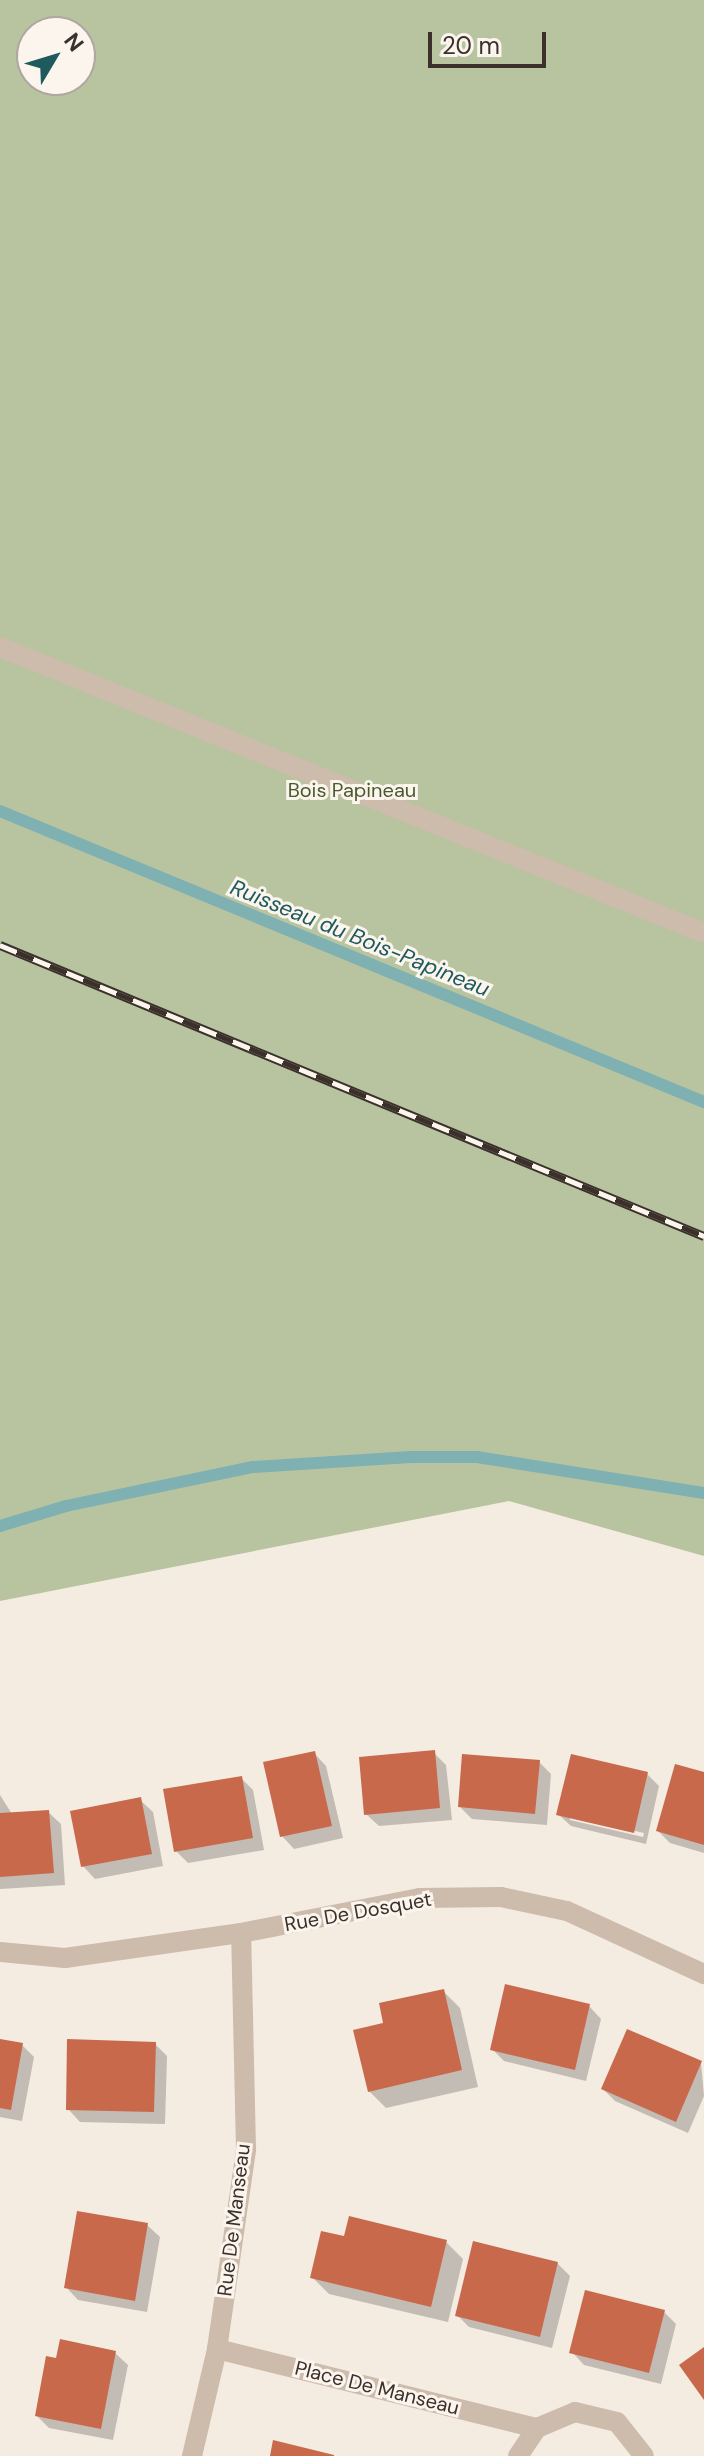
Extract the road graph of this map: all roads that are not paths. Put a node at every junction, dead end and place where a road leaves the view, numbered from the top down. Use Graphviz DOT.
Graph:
graph roads {
  1 [pos="0,647"];
  2 [pos="704,933"];
  3 [pos="241,1933"];
  4 [pos="0,1952"];
  5 [pos="704,1974"];
  6 [pos="217,2349"];
  7 [pos="537,2428"];
  8 [pos="192,2456"];
  9 [pos="518,2456"];
  10 [pos="644,2456"];
  1 -- 2 [label="street"];
  3 -- 4 [label="street, Rue De Dosquet"];
  3 -- 5 [label="street, Rue De Dosquet"];
  3 -- 6 [label="street, Rue De Manseau"];
  6 -- 7 [label="street, Place De Manseau"];
  6 -- 8 [label="street, Rue De Manseau"];
  7 -- 9 [label="street"];
  7 -- 10 [label="street"];
}
